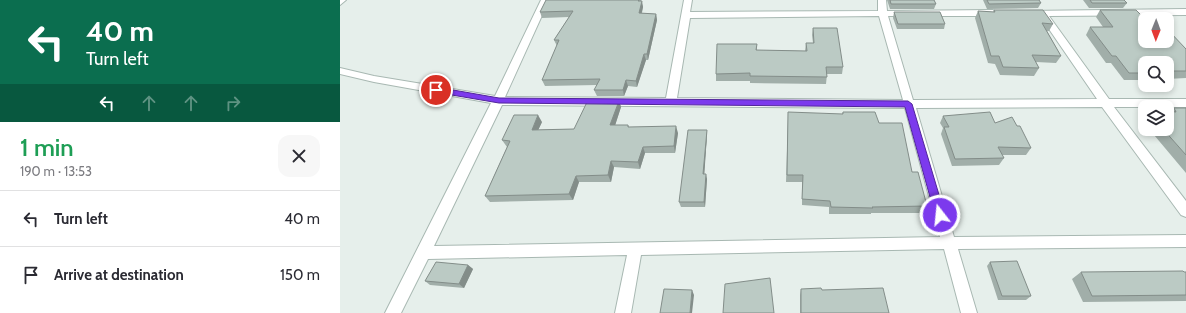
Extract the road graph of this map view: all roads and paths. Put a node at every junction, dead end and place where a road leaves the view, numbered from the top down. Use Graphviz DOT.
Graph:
graph roads {
  1 [pos="342,0"];
  2 [pos="545,0"];
  3 [pos="688,0"];
  4 [pos="882,0"];
  5 [pos="340,2"];
  6 [pos="1186,12"];
  7 [pos="883,13"];
  8 [pos="1005,13"];
  9 [pos="1020,13"];
  10 [pos="1043,13"];
  11 [pos="686,15"];
  12 [pos="340,71"];
  13 [pos="499,101"];
  14 [pos="671,102"];
  15 [pos="1186,103"];
  16 [pos="908,104"];
  17 [pos="1106,104"];
  18 [pos="1186,211"];
  19 [pos="1186,241"];
  20 [pos="948,243"];
  21 [pos="635,249"];
  22 [pos="425,253"];
  23 [pos="393,313"];
  24 [pos="623,313"];
  25 [pos="969,313"];
  1 -- 5 [label="street"];
  2 -- 13 [label="street"];
  3 -- 11 [label="street"];
  4 -- 7 [label="street"];
  6 -- 10 [label="street"];
  7 -- 8 [label="street"];
  7 -- 11 [label="street"];
  7 -- 16 [label="street"];
  9 -- 10 [label="street"];
  10 -- 17 [label="street"];
  11 -- 14 [label="street"];
  12 -- 13 [label="street"];
  13 -- 14 [label="street"];
  13 -- 22 [label="street"];
  14 -- 16 [label="street"];
  15 -- 17 [label="street"];
  16 -- 17 [label="street"];
  16 -- 20 [label="street"];
  17 -- 18 [label="street"];
  19 -- 20 [label="street"];
  20 -- 21 [label="street"];
  20 -- 25 [label="street"];
  21 -- 22 [label="street"];
  21 -- 24 [label="street"];
  22 -- 23 [label="street"];
}
